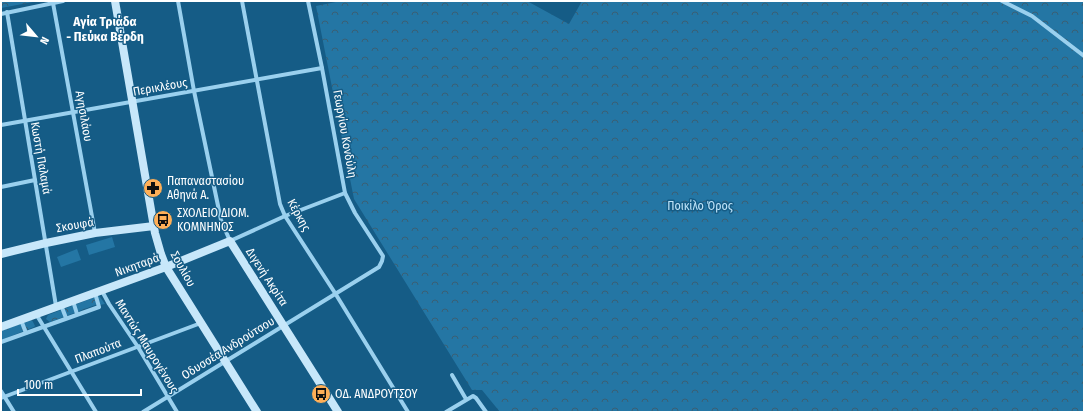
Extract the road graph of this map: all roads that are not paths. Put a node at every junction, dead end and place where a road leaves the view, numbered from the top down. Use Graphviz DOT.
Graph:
graph roads {
  1 [pos="63,1"];
  2 [pos="115,1"];
  3 [pos="178,1"];
  4 [pos="242,1"];
  5 [pos="308,1"];
  6 [pos="1002,1"];
  7 [pos="53,3"];
  8 [pos="7,12"];
  9 [pos="1,14"];
  10 [pos="1084,56"];
  11 [pos="322,68"];
  12 [pos="256,79"];
  13 [pos="194,91"];
  14 [pos="132,102"];
  15 [pos="72,112"];
  16 [pos="24,121"];
  17 [pos="1,125"];
  18 [pos="35,180"];
  19 [pos="1,187"];
  20 [pos="345,193"];
  21 [pos="285,216"];
  22 [pos="154,226"];
  23 [pos="95,233"];
  24 [pos="230,241"];
  25 [pos="46,243"];
  26 [pos="1,254"];
  27 [pos="382,261"];
  28 [pos="166,267"];
  29 [pos="98,291"];
  30 [pos="335,293"];
  31 [pos="73,300"];
  32 [pos="59,305"];
  33 [pos="35,314"];
  34 [pos="77,314"];
  35 [pos="66,318"];
  36 [pos="21,320"];
  37 [pos="201,323"];
  38 [pos="284,325"];
  39 [pos="43,326"];
  40 [pos="1,327"];
  41 [pos="26,333"];
  42 [pos="1,342"];
  43 [pos="138,347"];
  44 [pos="225,361"];
  45 [pos="71,372"];
  46 [pos="452,375"];
  47 [pos="1,391"];
  48 [pos="167,397"];
  49 [pos="3,398"];
  50 [pos="466,399"];
  51 [pos="14,412"];
  52 [pos="96,412"];
  53 [pos="143,412"];
  54 [pos="177,412"];
  55 [pos="256,412"];
  56 [pos="338,412"];
  57 [pos="408,412"];
  58 [pos="446,412"];
  59 [pos="486,412"];
  1 -- 7 [label="street"];
  2 -- 14 [label="street, Σουλίου"];
  3 -- 13 [label="street, Διγενή Ακρίτα"];
  4 -- 12 [label="street, Κέρκης"];
  5 -- 11 [label="street, Γεωργίου Κονδύλη"];
  6 -- 10 [label="street"];
  7 -- 8 [label="street"];
  7 -- 15 [label="street, Αγησιλάου"];
  8 -- 9 [label="street"];
  8 -- 16 [label="street, Κωστή Παλαμά"];
  11 -- 12 [label="street, Περικλέους"];
  11 -- 20 [label="street, Γεωργίου Κονδύλη"];
  12 -- 13 [label="street, Περικλέους"];
  12 -- 21 [label="street, Κέρκης"];
  13 -- 14 [label="street, Περικλέους"];
  13 -- 24 [label="street, Διγενή Ακρίτα"];
  14 -- 15 [label="street, Περικλέους"];
  14 -- 22 [label="street, Σουλίου"];
  15 -- 16 [label="street, Περικλέους"];
  15 -- 23 [label="street, Αγησιλάου"];
  16 -- 17 [label="street, Περικλέους"];
  16 -- 18 [label="street, Κωστή Παλαμά"];
  18 -- 19 [label="street"];
  18 -- 25 [label="street, Κωστή Παλαμά"];
  20 -- 21 [label="street, Νικηταρά"];
  20 -- 27 [label="street, Γεωργίου Κονδύλη"];
  21 -- 24 [label="street, Νικηταρά"];
  21 -- 30 [label="street, Κέρκης"];
  22 -- 23 [label="street, Σκουφά"];
  22 -- 28 [label="street, Σουλίου"];
  23 -- 25 [label="street, Σκουφά"];
  24 -- 28 [label="street, Νικηταρά"];
  24 -- 38 [label="street, Διγενή Ακρίτα"];
  25 -- 26 [label="street, Σκουφά"];
  25 -- 32 [label="street, Κωστή Παλαμά"];
  27 -- 30 [label="street, Οδυσσέα Ανδρούτσου"];
  28 -- 29 [label="street, Νικηταρά"];
  28 -- 37 [label="street, Σουλίου"];
  29 -- 31 [label="street, Νικηταρά"];
  29 -- 34 [label="street"];
  29 -- 43 [label="street, Μαντώς Μαυρογένους"];
  30 -- 38 [label="street, Οδυσσέα Ανδρούτσου"];
  30 -- 57 [label="street, Κέρκης"];
  31 -- 32 [label="street, Νικηταρά"];
  31 -- 34 [label="street"];
  32 -- 33 [label="street, Νικηταρά"];
  32 -- 35 [label="street, Κωστή Παλαμά"];
  33 -- 36 [label="street, Νικηταρά"];
  33 -- 39 [label="street"];
  34 -- 35 [label="street"];
  35 -- 39 [label="street"];
  36 -- 40 [label="street, Νικηταρά"];
  36 -- 41 [label="street"];
  37 -- 43 [label="street, Πλαπούτα"];
  37 -- 44 [label="street, Σουλίου"];
  38 -- 44 [label="street, Οδυσσέα Ανδρούτσου"];
  38 -- 56 [label="street, Διγενή Ακρίτα"];
  39 -- 41 [label="street"];
  39 -- 45 [label="street"];
  41 -- 42 [label="street"];
  43 -- 45 [label="street, Πλαπούτα"];
  43 -- 48 [label="street, Μαντώς Μαυρογένους"];
  44 -- 48 [label="street, Οδυσσέα Ανδρούτσου"];
  44 -- 55 [label="street, Σουλίου"];
  45 -- 49 [label="street, Πλαπούτα"];
  45 -- 52 [label="street"];
  46 -- 50 [label="street"];
  47 -- 49 [label="street"];
  48 -- 53 [label="street, Οδυσσέα Ανδρούτσου"];
  48 -- 54 [label="street, Μαντώς Μαυρογένους"];
  49 -- 51 [label="street"];
  50 -- 58 [label="street"];
  50 -- 59 [label="street"];
}
